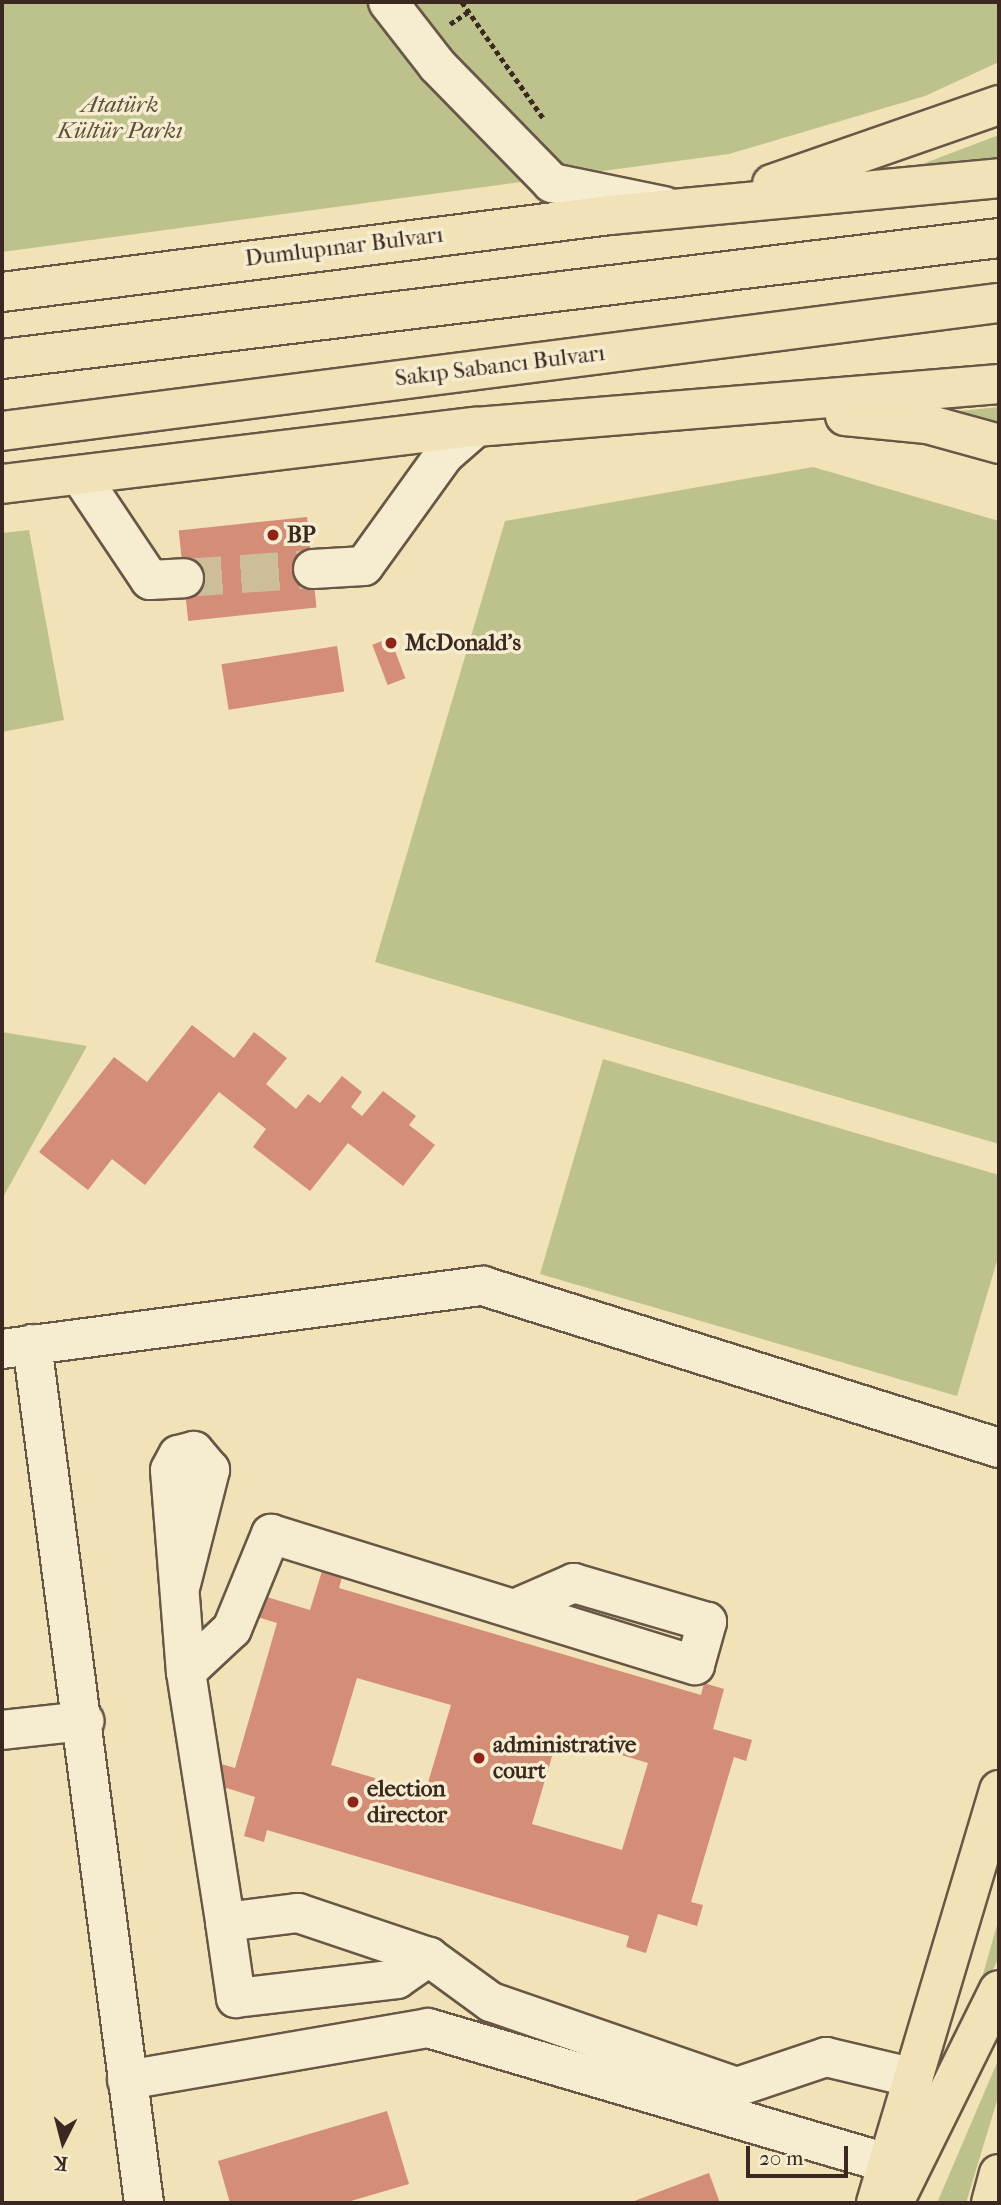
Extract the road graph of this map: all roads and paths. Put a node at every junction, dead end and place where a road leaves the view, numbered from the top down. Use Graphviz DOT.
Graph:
graph roads {
  1 [pos="388,2"];
  2 [pos="462,2"];
  3 [pos="999,104"];
  4 [pos="548,125"];
  5 [pos="999,178"];
  6 [pos="687,211"];
  7 [pos="999,238"];
  8 [pos="2,292"];
  9 [pos="999,303"];
  10 [pos="2,359"];
  11 [pos="999,384"];
  12 [pos="720,410"];
  13 [pos="476,427"];
  14 [pos="2,431"];
  15 [pos="999,444"];
  16 [pos="81,477"];
  17 [pos="2,484"];
  18 [pos="313,569"];
  19 [pos="184,578"];
  20 [pos="17,1347"];
  21 [pos="999,1448"];
  22 [pos="181,1584"];
  23 [pos="514,1609"];
  24 [pos="186,1672"];
  25 [pos="85,1721"];
  26 [pos="2,1730"];
  27 [pos="999,1790"];
  28 [pos="225,1922"];
  29 [pos="429,1957"];
  30 [pos="999,1990"];
  31 [pos="914,2078"];
  32 [pos="127,2080"];
  33 [pos="888,2163"];
  34 [pos="999,2174"];
  35 [pos="144,2203"];
  36 [pos="876,2203"];
  37 [pos="893,2203"];
  38 [pos="991,2203"];
  1 -- 6 [label="street"];
  2 -- 4 [label="path"];
  3 -- 6 [label="main road"];
  5 -- 6 [label="main road"];
  6 -- 8 [label="main road, Dumlupınar Bulvarı"];
  7 -- 10 [label="main road"];
  9 -- 14 [label="main road, Sakıp Sabancı Bulvarı"];
  11 -- 12 [label="main road"];
  12 -- 13 [label="main road"];
  12 -- 15 [label="main road"];
  13 -- 16 [label="main road"];
  13 -- 18 [label="street"];
  16 -- 17 [label="main road"];
  16 -- 19 [label="street"];
  20 -- 21 [label="street"];
  20 -- 25 [label="street"];
  22 -- 24 [label="street"];
  23 -- 24 [label="street"];
  24 -- 28 [label="street"];
  25 -- 26 [label="street"];
  25 -- 32 [label="street"];
  27 -- 31 [label="main road"];
  28 -- 29 [label="street"];
  28 -- 29 [label="street"];
  29 -- 31 [label="street"];
  30 -- 37 [label="main road"];
  31 -- 33 [label="main road"];
  32 -- 33 [label="street"];
  32 -- 35 [label="street"];
  33 -- 36 [label="main road"];
  34 -- 38 [label="main road"];
}
